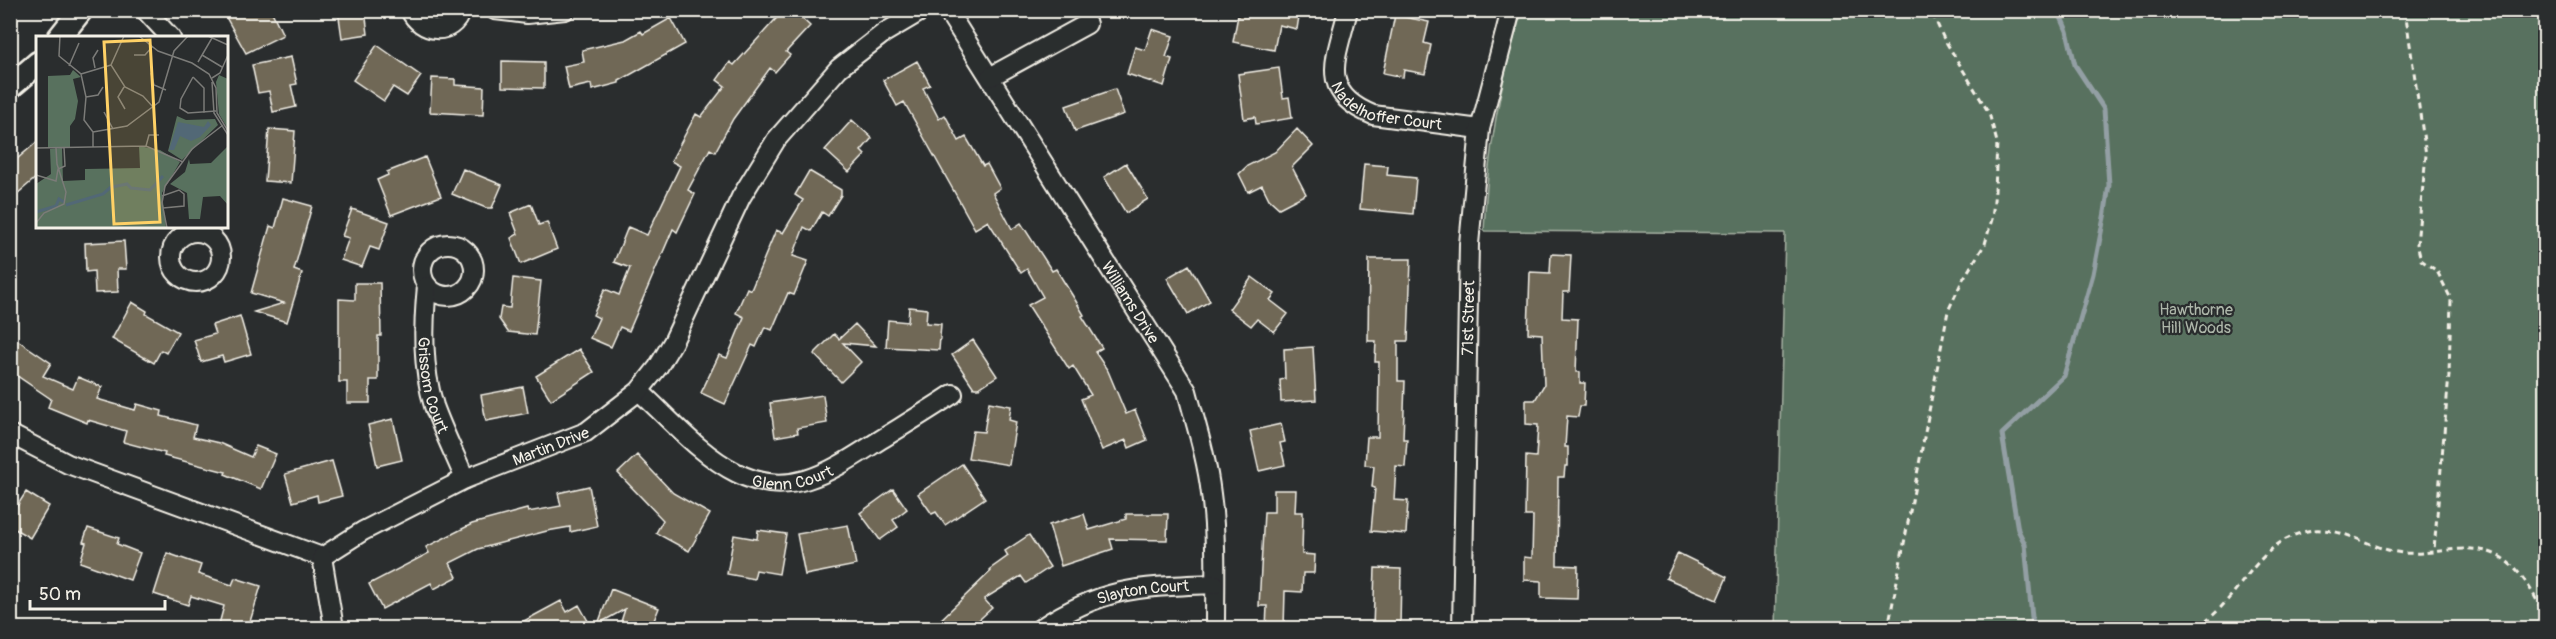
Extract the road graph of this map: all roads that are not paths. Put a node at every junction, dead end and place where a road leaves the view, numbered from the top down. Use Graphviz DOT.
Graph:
graph roads {
  1 [pos="81,10"];
  2 [pos="145,10"];
  3 [pos="410,10"];
  4 [pos="461,10"];
  5 [pos="495,10"];
  6 [pos="564,10"];
  7 [pos="923,10"];
  8 [pos="947,10"];
  9 [pos="1348,10"];
  10 [pos="1511,10"];
  11 [pos="1087,24"];
  12 [pos="62,36"];
  13 [pos="169,36"];
  14 [pos="36,65"];
  15 [pos="990,77"];
  16 [pos="10,87"];
  17 [pos="1480,129"];
  18 [pos="427,286"];
  19 [pos="639,391"];
  20 [pos="953,394"];
  21 [pos="10,434"];
  22 [pos="465,478"];
  23 [pos="322,557"];
  24 [pos="1215,584"];
  25 [pos="334,628"];
  26 [pos="1041,628"];
  27 [pos="1215,628"];
  28 [pos="1462,628"];
  1 -- 12 [label="street"];
  2 -- 13 [label="street"];
  3 -- 4 [label="street"];
  5 -- 6 [label="street"];
  7 -- 19 [label="street, Martin Drive"];
  8 -- 15 [label="street, Williams Drive"];
  9 -- 17 [label="street, Nadelhoffer Court"];
  10 -- 17 [label="street, 71st Street"];
  11 -- 15 [label="street"];
  14 -- 16 [label="street"];
  15 -- 24 [label="street, Williams Drive"];
  17 -- 28 [label="street, 71st Street"];
  18 -- 22 [label="street, Grissom Court"];
  19 -- 20 [label="street, Glenn Court"];
  19 -- 22 [label="street, Martin Drive"];
  21 -- 23 [label="street"];
  22 -- 23 [label="street, Martin Drive"];
  23 -- 25 [label="street"];
  24 -- 26 [label="street, Slayton Court"];
  24 -- 27 [label="street, Williams Drive"];
}
